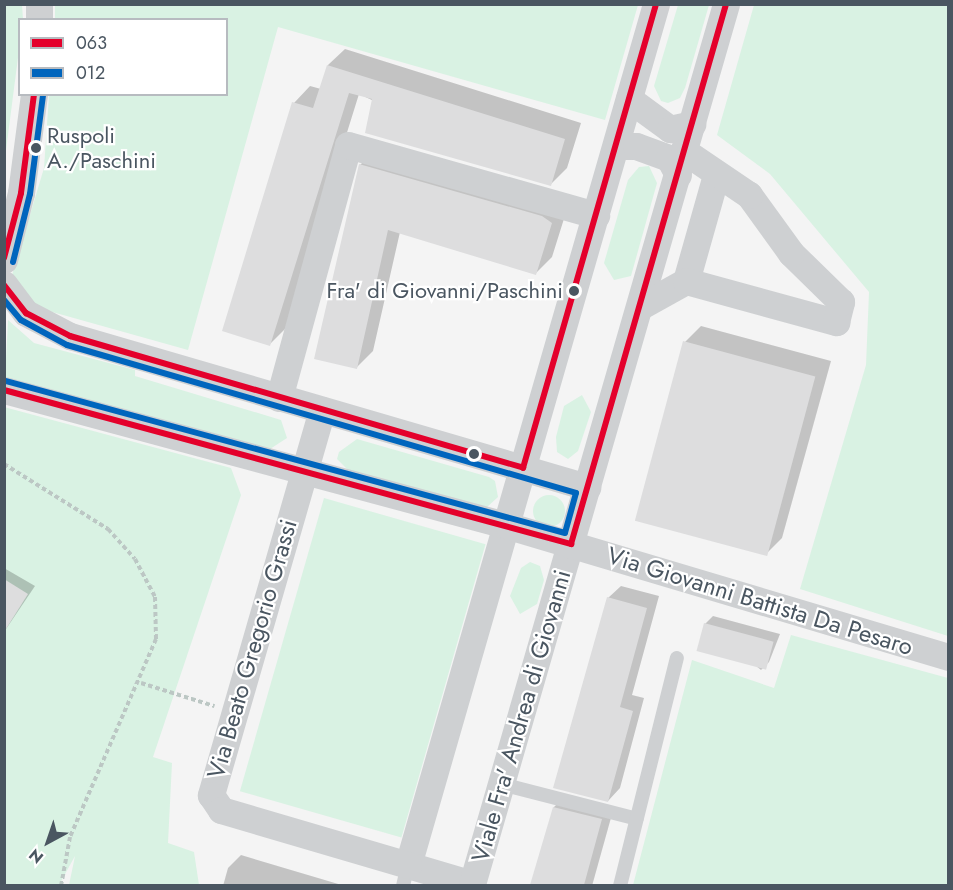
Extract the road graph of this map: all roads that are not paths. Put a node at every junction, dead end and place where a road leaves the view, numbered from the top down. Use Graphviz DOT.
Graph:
graph roads {
  1 [pos="656,4"];
  2 [pos="726,4"];
  3 [pos="34,96"];
  4 [pos="629,99"];
  5 [pos="692,124"];
  6 [pos="616,146"];
  7 [pos="681,163"];
  8 [pos="716,175"];
  9 [pos="596,215"];
  10 [pos="4,260"];
  11 [pos="686,281"];
  12 [pos="4,284"];
  13 [pos="641,306"];
  14 [pos="4,390"];
  15 [pos="279,398"];
  16 [pos="322,410"];
  17 [pos="524,468"];
  18 [pos="304,471"];
  19 [pos="587,487"];
  20 [pos="508,526"];
  21 [pos="571,544"];
  22 [pos="948,657"];
  23 [pos="677,658"];
  24 [pos="501,784"];
  25 [pos="637,819"];
  26 [pos="406,875"];
  27 [pos="472,885"];
  28 [pos="620,885"];
  1 -- 4 [label="street"];
  2 -- 5 [label="street, Viale Fra' Andrea di Giovanni"];
  3 -- 10 [label="street"];
  4 -- 5 [label="street"];
  4 -- 6 [label="street"];
  5 -- 7 [label="street, Viale Fra' Andrea di Giovanni"];
  6 -- 7 [label="street"];
  6 -- 9 [label="street"];
  7 -- 8 [label="street"];
  7 -- 13 [label="street, Viale Fra' Andrea di Giovanni"];
  8 -- 11 [label="street"];
  8 -- 11 [label="street"];
  9 -- 15 [label="street"];
  9 -- 17 [label="street"];
  11 -- 13 [label="street"];
  12 -- 15 [label="street"];
  13 -- 19 [label="street, Viale Fra' Andrea di Giovanni"];
  14 -- 18 [label="street, Via Giovanni Battista Da Pesaro"];
  15 -- 16 [label="street"];
  16 -- 17 [label="street"];
  16 -- 18 [label="street, Via Beato Gregorio Grassi"];
  17 -- 19 [label="street"];
  17 -- 20 [label="street"];
  18 -- 20 [label="street, Via Giovanni Battista Da Pesaro"];
  18 -- 26 [label="street, Via Beato Gregorio Grassi"];
  19 -- 21 [label="street, Viale Fra' Andrea di Giovanni"];
  20 -- 21 [label="street, Via Giovanni Battista Da Pesaro"];
  20 -- 26 [label="street"];
  21 -- 22 [label="street, Via Giovanni Battista Da Pesaro"];
  21 -- 24 [label="street, Viale Fra' Andrea di Giovanni"];
  23 -- 25 [label="lane"];
  24 -- 25 [label="lane"];
  24 -- 27 [label="street, Viale Fra' Andrea di Giovanni"];
  25 -- 28 [label="lane"];
  26 -- 27 [label="street, Viale Fra' Andrea di Giovanni"];
}
